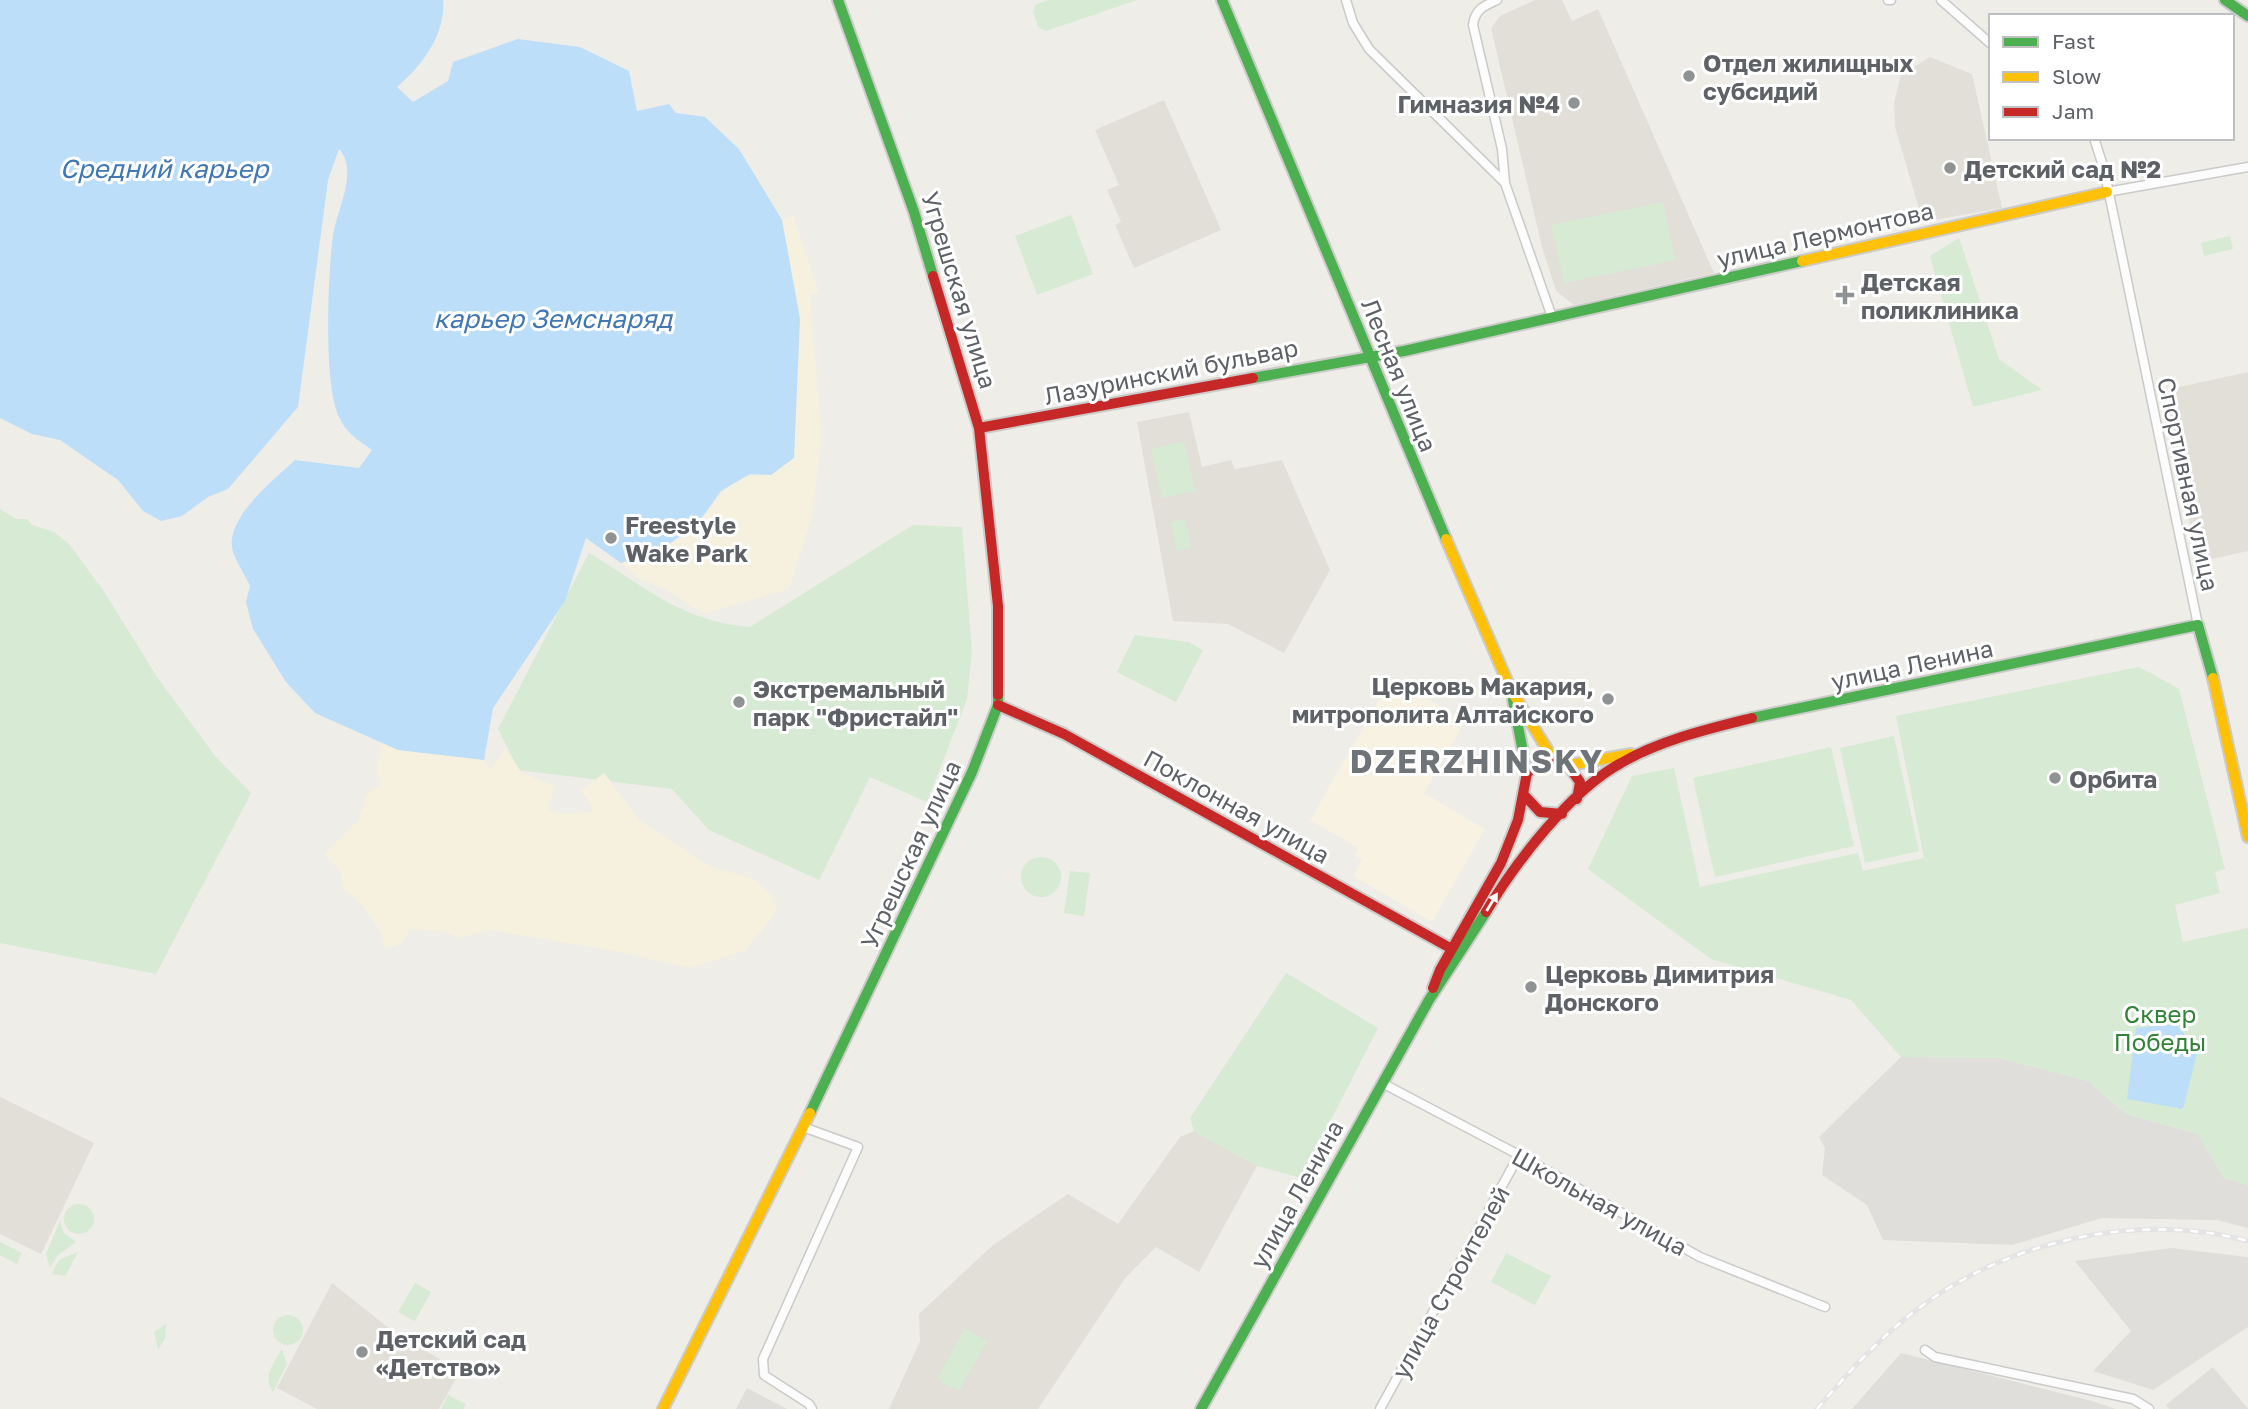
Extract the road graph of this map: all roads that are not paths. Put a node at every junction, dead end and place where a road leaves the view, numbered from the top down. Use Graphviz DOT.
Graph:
graph roads {
  1 [pos="838,0"];
  2 [pos="1222,0"];
  3 [pos="1346,0"];
  4 [pos="1497,0"];
  5 [pos="1941,0"];
  6 [pos="2225,0"];
  7 [pos="2248,16"];
  8 [pos="1989,42"];
  9 [pos="2094,140"];
  10 [pos="2248,167"];
  11 [pos="1506,183"];
  12 [pos="2107,192"];
  13 [pos="1552,317"];
  14 [pos="1370,356"];
  15 [pos="979,428"];
  16 [pos="2198,625"];
  17 [pos="1511,690"];
  18 [pos="998,705"];
  19 [pos="1637,754"];
  20 [pos="1553,759"];
  21 [pos="1570,765"];
  22 [pos="1527,773"];
  23 [pos="1524,795"];
  24 [pos="1576,803"];
  25 [pos="1562,814"];
  26 [pos="2248,838"];
  27 [pos="1452,949"];
  28 [pos="1429,1000"];
  29 [pos="1382,1083"];
  30 [pos="803,1127"];
  31 [pos="1519,1155"];
  32 [pos="1825,1307"];
  33 [pos="1925,1350"];
  34 [pos="663,1409"];
  35 [pos="812,1409"];
  36 [pos="1201,1409"];
  37 [pos="1380,1409"];
  38 [pos="2149,1409"];
  1 -- 15 [label="street, Угрешская улица"];
  2 -- 14 [label="street, Лесная улица"];
  3 -- 11 [label="street"];
  4 -- 11 [label="street"];
  5 -- 8 [label="street"];
  6 -- 7 [label="street"];
  9 -- 12 [label="street, Спортивная улица"];
  10 -- 12 [label="street"];
  11 -- 13 [label="street"];
  12 -- 13 [label="street, улица Лермонтова"];
  12 -- 16 [label="street, Спортивная улица"];
  13 -- 14 [label="street, улица Лермонтова"];
  14 -- 15 [label="street, Лазуринский бульвар"];
  14 -- 17 [label="street, Лесная улица"];
  15 -- 18 [label="street, Угрешская улица"];
  16 -- 19 [label="street, улица Ленина"];
  16 -- 26 [label="street, Спортивная улица"];
  17 -- 20 [label="street, Лесная улица"];
  17 -- 22 [label="street, улица Ленина"];
  18 -- 27 [label="street, Поклонная улица"];
  18 -- 30 [label="street, Угрешская улица"];
  19 -- 21 [label="street, улица Ленина"];
  19 -- 24 [label="street, улица Ленина"];
  20 -- 21 [label="street, улица Ленина"];
  20 -- 22 [label="street"];
  21 -- 24 [label="street"];
  22 -- 23 [label="street, улица Ленина"];
  23 -- 25 [label="street"];
  23 -- 27 [label="street, улица Ленина"];
  24 -- 25 [label="street, улица Ленина"];
  28 -- 25 [label="street, улица Ленина, one-way"];
  27 -- 28 [label="street, улица Ленина"];
  28 -- 29 [label="street, улица Ленина"];
  29 -- 31 [label="street, Школьная улица"];
  29 -- 36 [label="street, улица Ленина"];
  30 -- 34 [label="street, Угрешская улица"];
  30 -- 35 [label="street"];
  31 -- 32 [label="street, Школьная улица"];
  31 -- 37 [label="street, улица Строителей"];
  33 -- 38 [label="street"];
}
